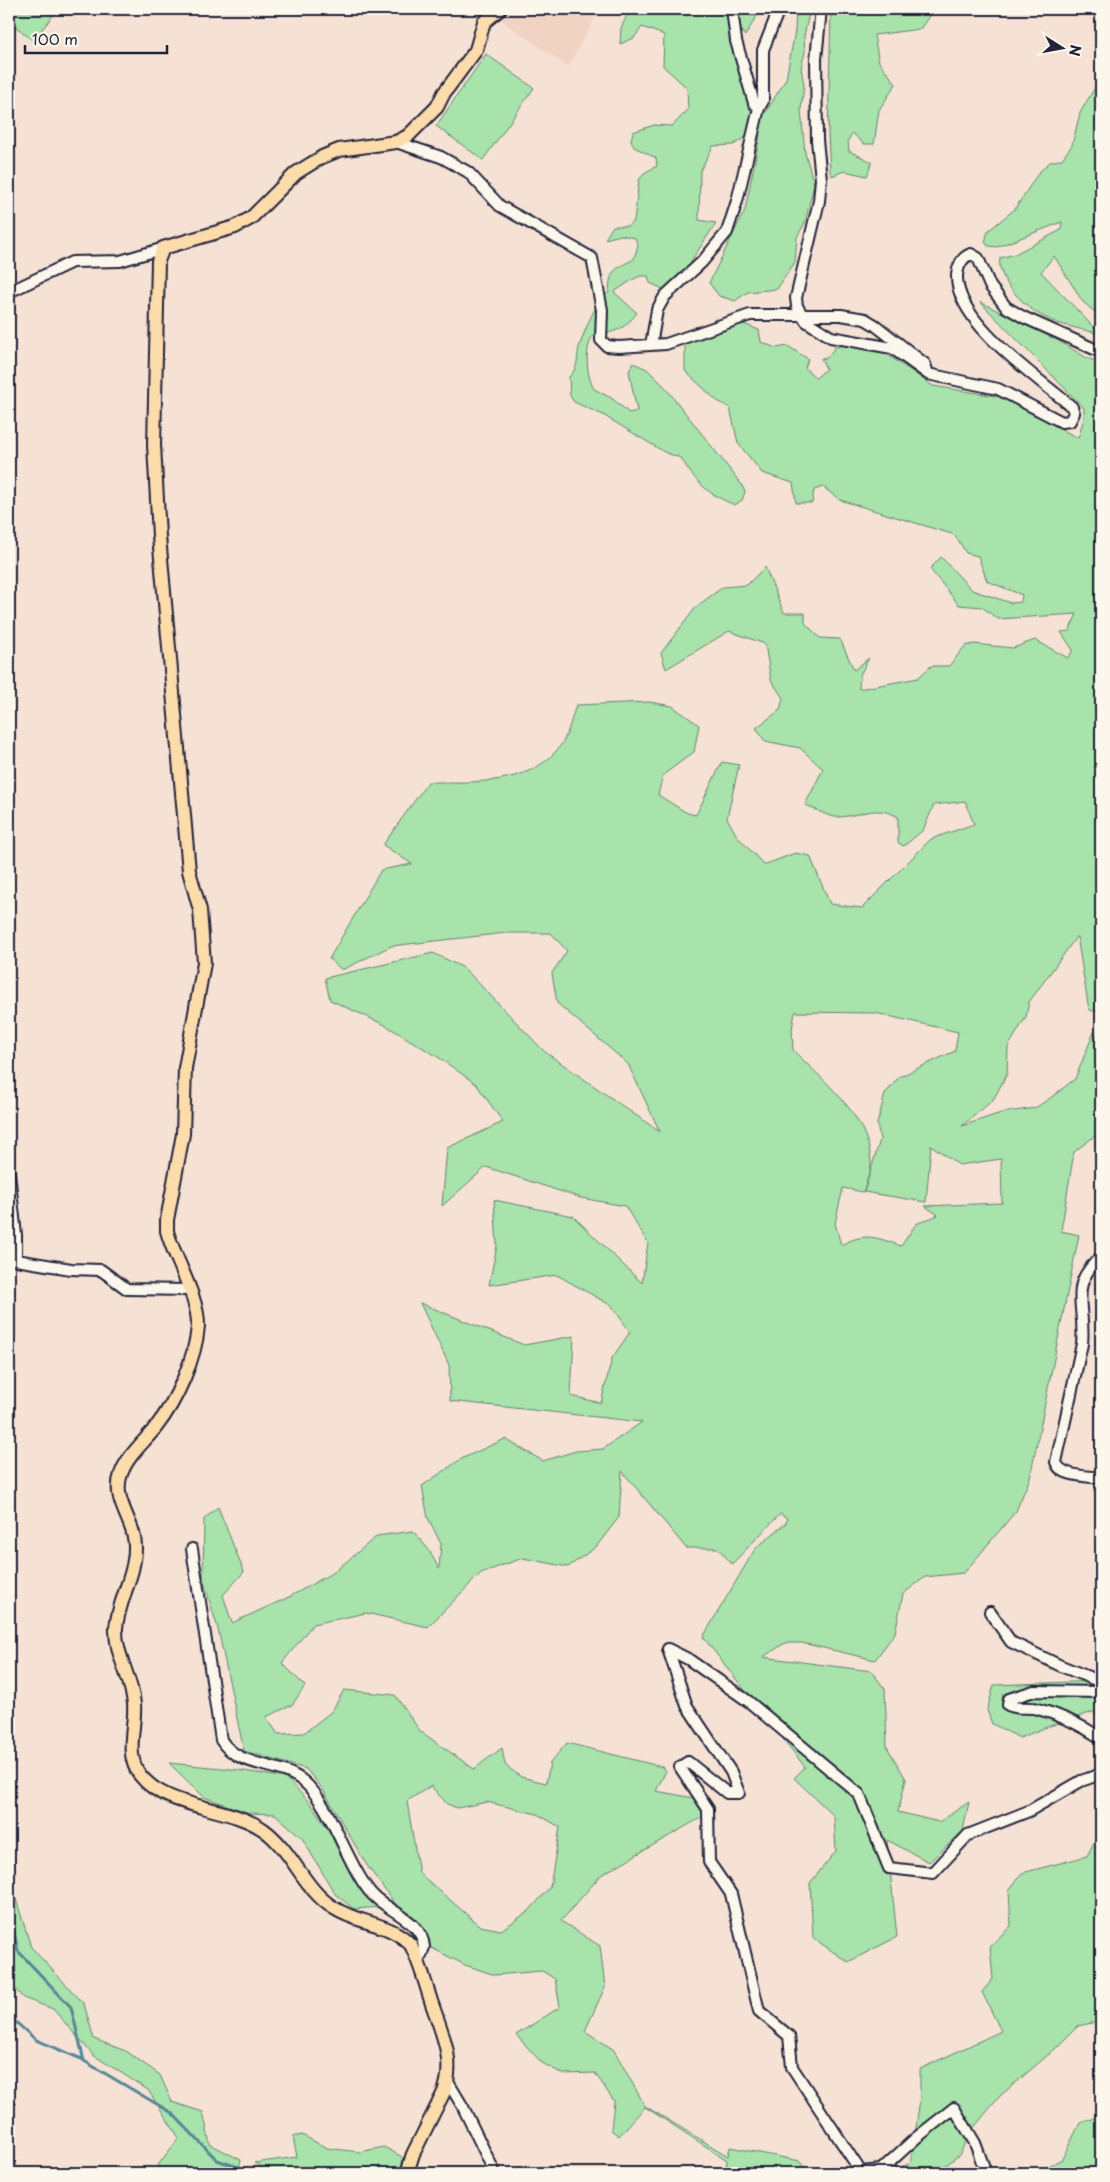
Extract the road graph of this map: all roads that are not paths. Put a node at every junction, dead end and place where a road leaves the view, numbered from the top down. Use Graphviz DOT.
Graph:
graph roads {
  1 [pos="500,9"];
  2 [pos="732,9"];
  3 [pos="779,9"];
  4 [pos="822,9"];
  5 [pos="759,108"];
  6 [pos="396,142"];
  7 [pos="161,249"];
  8 [pos="9,292"];
  9 [pos="802,314"];
  10 [pos="651,345"];
  11 [pos="1101,352"];
  12 [pos="928,374"];
  13 [pos="9,1173"];
  14 [pos="1101,1257"];
  15 [pos="188,1290"];
  16 [pos="1101,1478"];
  17 [pos="192,1549"];
  18 [pos="990,1612"];
  19 [pos="1101,1682"];
  20 [pos="1101,1692"];
  21 [pos="1101,1738"];
  22 [pos="1101,1774"];
  23 [pos="417,1958"];
  24 [pos="448,2082"];
  25 [pos="407,2173"];
  26 [pos="495,2173"];
  27 [pos="986,2173"];
  1 -- 6 [label="main road"];
  2 -- 5 [label="street"];
  3 -- 5 [label="street"];
  4 -- 9 [label="street"];
  5 -- 10 [label="street"];
  6 -- 7 [label="main road"];
  6 -- 10 [label="street"];
  7 -- 8 [label="street"];
  7 -- 15 [label="main road"];
  9 -- 10 [label="street"];
  9 -- 12 [label="street"];
  9 -- 12 [label="street"];
  11 -- 12 [label="street"];
  13 -- 15 [label="street"];
  14 -- 16 [label="street"];
  15 -- 23 [label="main road"];
  17 -- 23 [label="street"];
  18 -- 19 [label="street"];
  20 -- 21 [label="street"];
  22 -- 27 [label="street"];
  23 -- 24 [label="main road"];
  24 -- 25 [label="main road"];
  24 -- 26 [label="street"];
}
